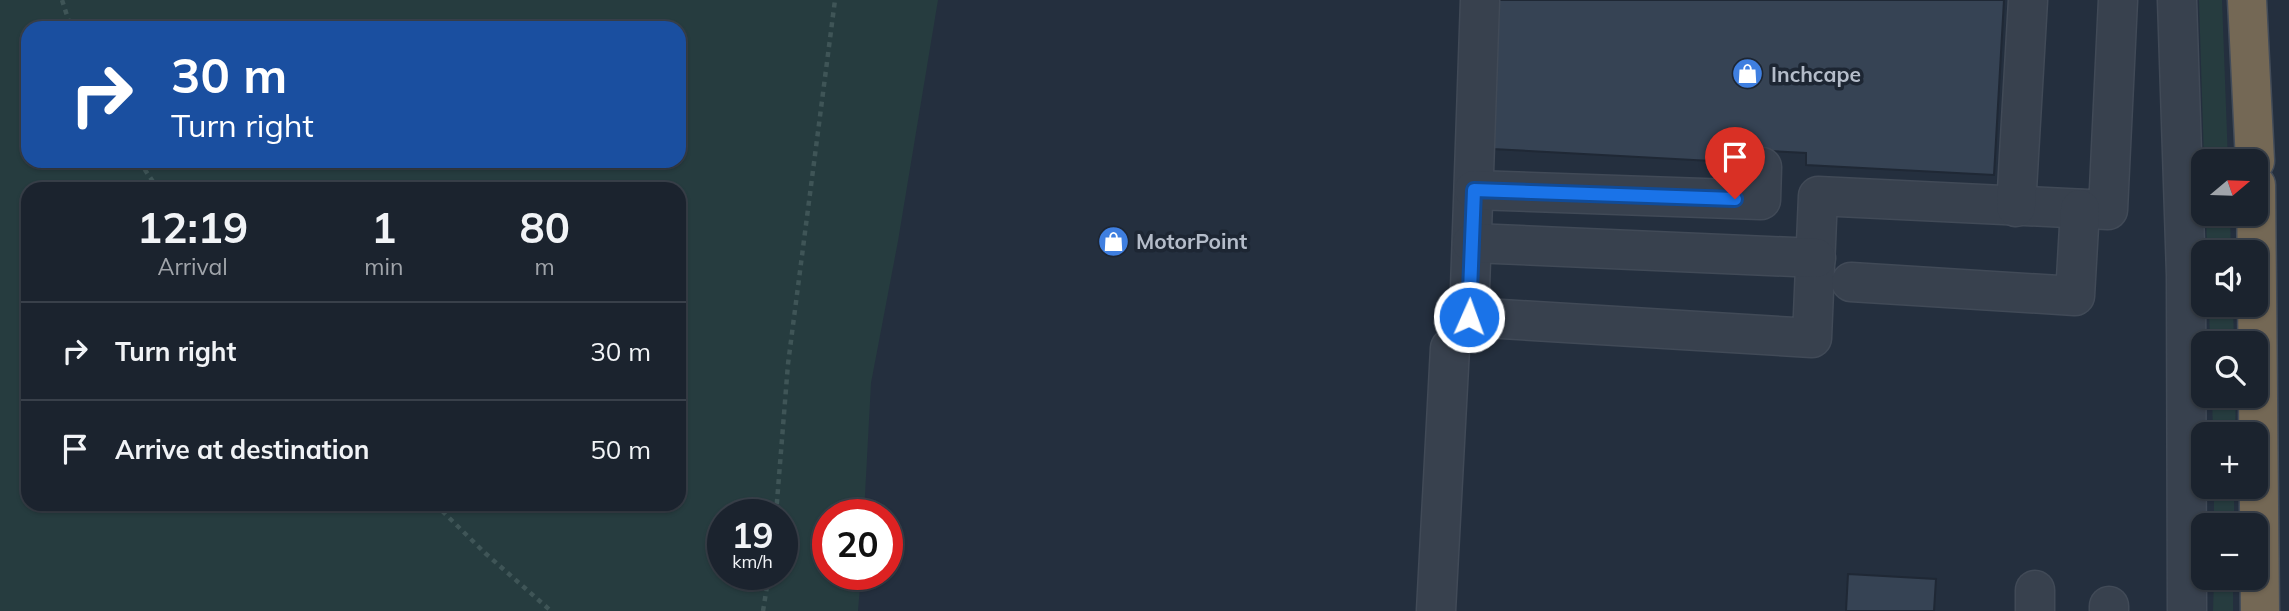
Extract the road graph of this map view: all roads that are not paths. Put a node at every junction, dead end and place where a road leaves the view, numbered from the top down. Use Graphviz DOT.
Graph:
graph roads {
  1 [pos="1480,0"];
  2 [pos="2028,0"];
  3 [pos="2118,0"];
  4 [pos="2178,0"];
  5 [pos="2248,0"];
  6 [pos="2254,149"];
  7 [pos="1762,167"];
  8 [pos="1474,190"];
  9 [pos="2016,207"];
  10 [pos="2080,209"];
  11 [pos="2257,226"];
  12 [pos="1472,243"];
  13 [pos="1816,258"];
  14 [pos="1851,282"];
  15 [pos="1450,348"];
  16 [pos="1436,611"];
  17 [pos="2187,611"];
  18 [pos="2260,611"];
  1 -- 8 [label="street"];
  2 -- 9 [label="street"];
  3 -- 10 [label="street"];
  4 -- 17 [label="street"];
  5 -- 6 [label="highway"];
  7 -- 8 [label="street"];
  8 -- 12 [label="street"];
  9 -- 10 [label="street"];
  9 -- 13 [label="street"];
  10 -- 14 [label="street"];
  11 -- 18 [label="highway"];
  12 -- 13 [label="street"];
  12 -- 13 [label="street"];
  15 -- 16 [label="street"];
}
